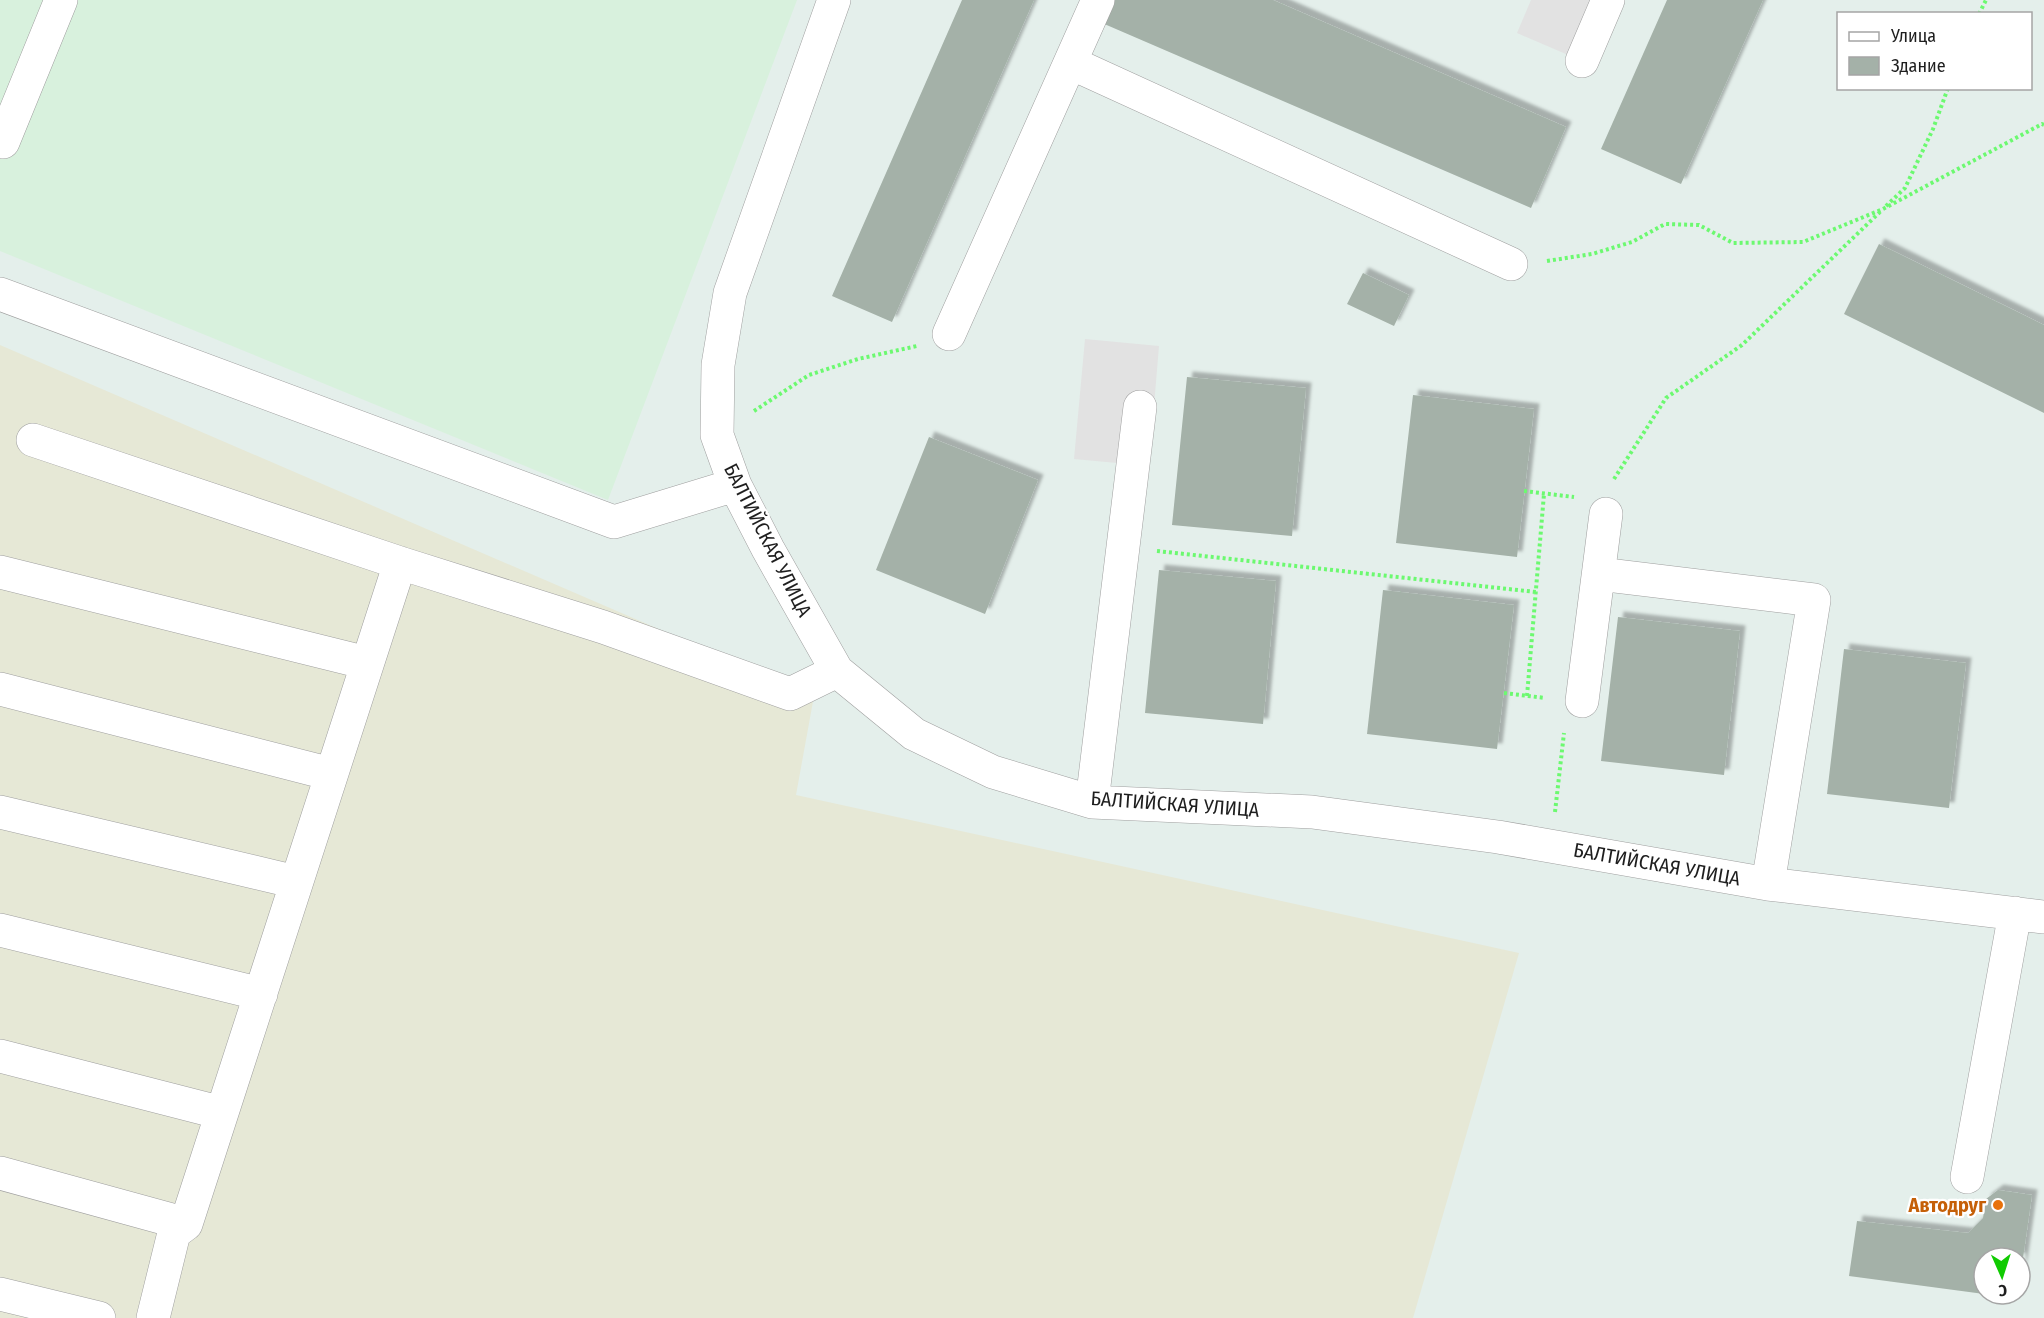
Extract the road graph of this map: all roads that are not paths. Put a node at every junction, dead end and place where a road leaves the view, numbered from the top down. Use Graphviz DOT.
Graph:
graph roads {
  1 [pos="61,0"];
  2 [pos="834,0"];
  3 [pos="1098,0"];
  4 [pos="1608,0"];
  5 [pos="1582,61"];
  6 [pos="1071,63"];
  7 [pos="3,142"];
  8 [pos="1510,264"];
  9 [pos="0,294"];
  10 [pos="949,334"];
  11 [pos="1140,407"];
  12 [pos="33,440"];
  13 [pos="735,485"];
  14 [pos="1608,507"];
  15 [pos="400,563"];
  16 [pos="0,573"];
  17 [pos="1599,574"];
  18 [pos="367,663"];
  19 [pos="837,671"];
  20 [pos="0,689"];
  21 [pos="1574,701"];
  22 [pos="331,774"];
  23 [pos="1092,802"];
  24 [pos="0,812"];
  25 [pos="296,882"];
  26 [pos="1768,884"];
  27 [pos="2029,915"];
  28 [pos="0,930"];
  29 [pos="261,994"];
  30 [pos="0,1056"];
  31 [pos="222,1113"];
  32 [pos="0,1173"];
  33 [pos="1967,1176"];
  34 [pos="186,1224"];
  35 [pos="0,1294"];
  36 [pos="99,1318"];
  37 [pos="153,1318"];
  1 -- 7 [label="street"];
  2 -- 13 [label="street, БАЛТИЙСКАЯ УЛИЦА"];
  3 -- 6 [label="street"];
  4 -- 5 [label="street"];
  6 -- 8 [label="street"];
  6 -- 10 [label="street"];
  9 -- 13 [label="street"];
  11 -- 23 [label="street"];
  12 -- 15 [label="street"];
  13 -- 19 [label="street, БАЛТИЙСКАЯ УЛИЦА"];
  14 -- 17 [label="street"];
  15 -- 18 [label="street"];
  15 -- 19 [label="street"];
  16 -- 18 [label="street"];
  17 -- 21 [label="street"];
  17 -- 26 [label="street"];
  18 -- 22 [label="street"];
  19 -- 23 [label="street, БАЛТИЙСКАЯ УЛИЦА"];
  20 -- 22 [label="street"];
  22 -- 25 [label="street"];
  23 -- 26 [label="street, БАЛТИЙСКАЯ УЛИЦА"];
  24 -- 25 [label="street"];
  25 -- 29 [label="street"];
  26 -- 27 [label="street, БАЛТИЙСКАЯ УЛИЦА"];
  27 -- 33 [label="street"];
  28 -- 29 [label="street"];
  29 -- 31 [label="street"];
  30 -- 31 [label="street"];
  31 -- 34 [label="street"];
  32 -- 34 [label="street"];
  34 -- 37 [label="street"];
  35 -- 36 [label="street"];
}
